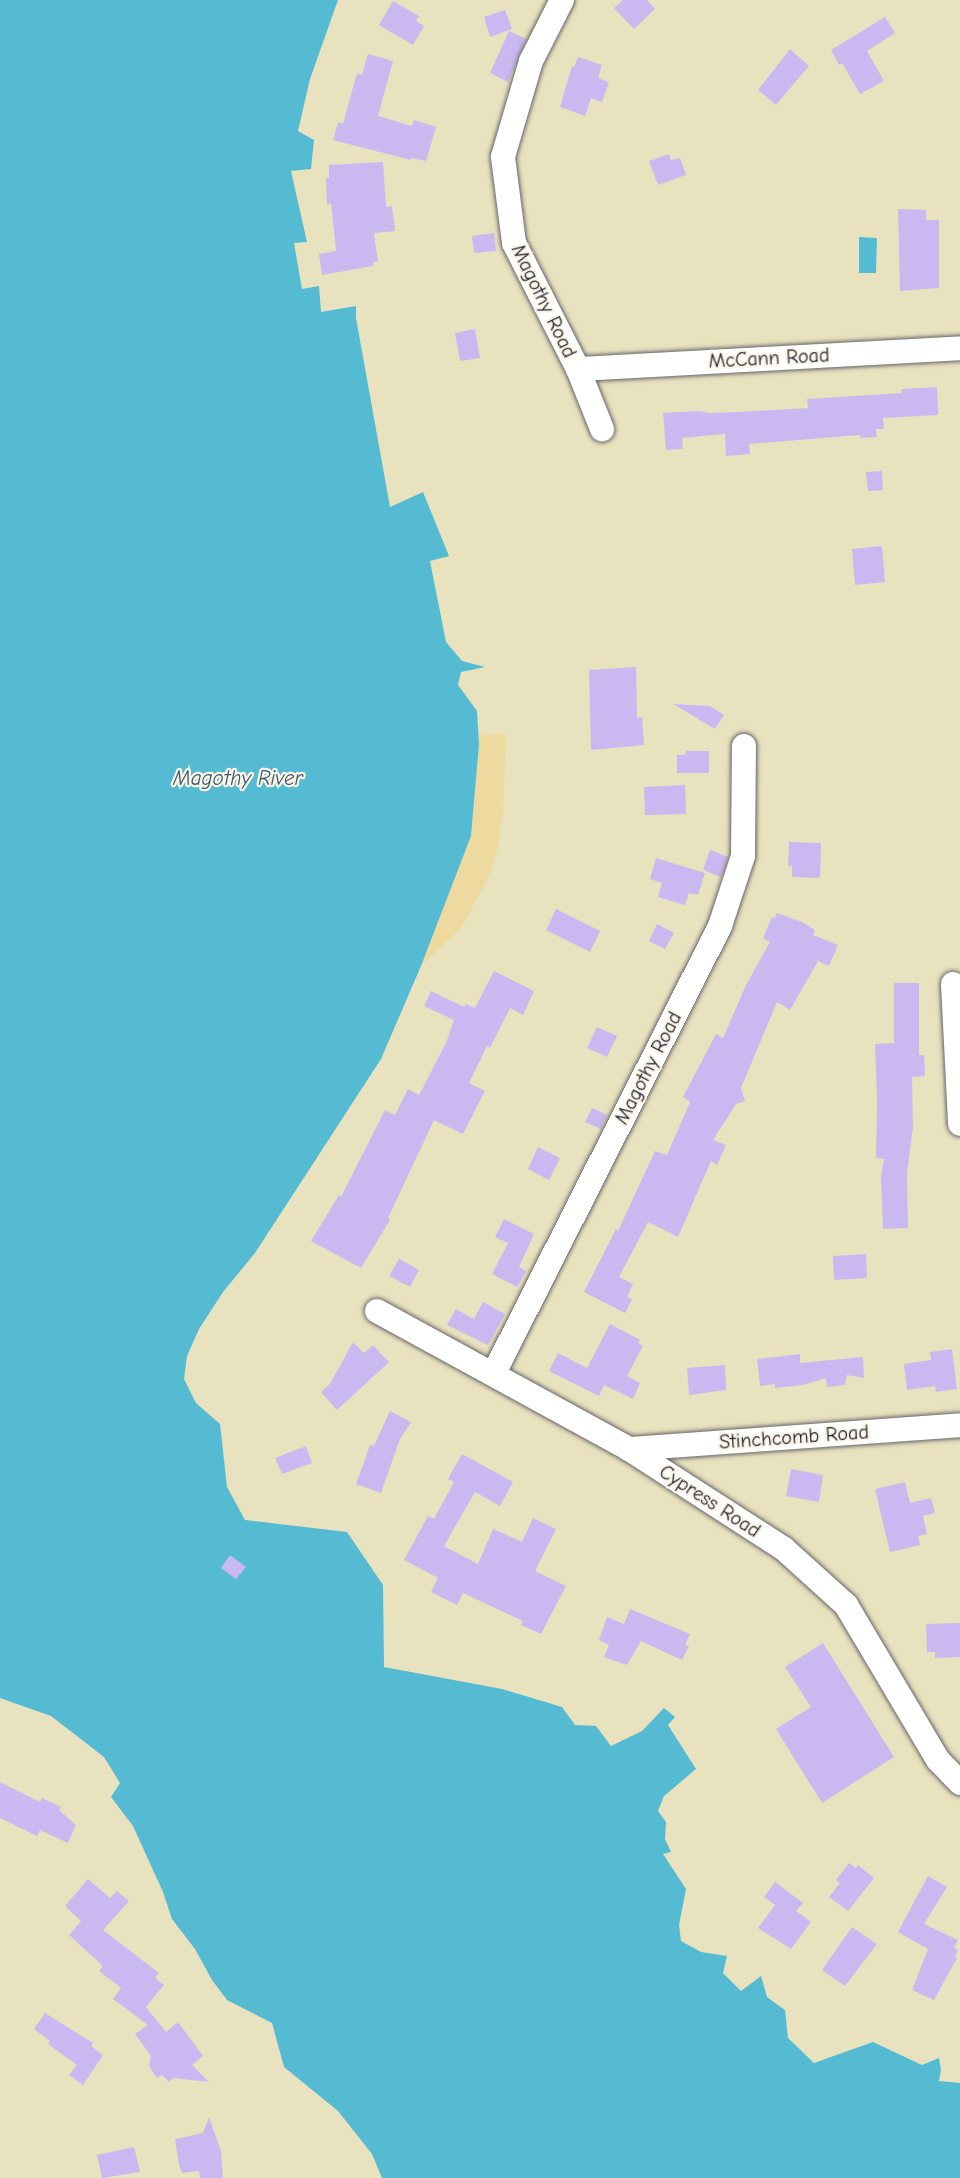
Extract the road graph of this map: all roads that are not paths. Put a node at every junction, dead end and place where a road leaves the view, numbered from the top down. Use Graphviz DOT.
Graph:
graph roads {
  1 [pos="562,0"];
  2 [pos="960,348"];
  3 [pos="578,369"];
  4 [pos="602,429"];
  5 [pos="744,746"];
  6 [pos="953,984"];
  7 [pos="960,1124"];
  8 [pos="377,1311"];
  9 [pos="494,1373"];
  10 [pos="960,1425"];
  11 [pos="629,1449"];
  12 [pos="960,1783"];
  1 -- 3 [label="street, Magothy Road"];
  2 -- 3 [label="street, McCann Road"];
  3 -- 4 [label="street, Magothy Road"];
  5 -- 9 [label="street, Magothy Road"];
  6 -- 7 [label="street"];
  8 -- 9 [label="street, Cypress Road"];
  9 -- 11 [label="street, Cypress Road"];
  10 -- 11 [label="street, Stinchcomb Road"];
  11 -- 12 [label="street, Cypress Road"];
}
